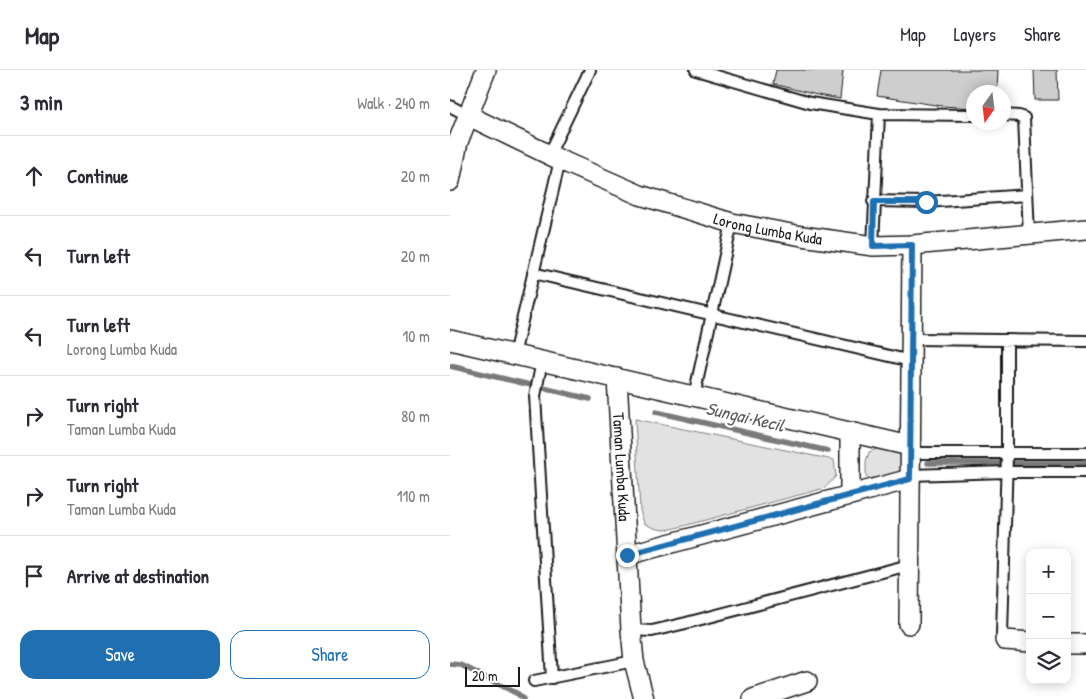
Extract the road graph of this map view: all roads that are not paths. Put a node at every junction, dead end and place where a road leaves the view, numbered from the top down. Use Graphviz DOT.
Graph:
graph roads {
  1 [pos="486,70"];
  2 [pos="590,70"];
  3 [pos="696,70"];
  4 [pos="450,106"];
  5 [pos="879,114"];
  6 [pos="966,115"];
  7 [pos="1011,115"];
  8 [pos="470,116"];
  9 [pos="454,141"];
  10 [pos="554,158"];
  11 [pos="450,181"];
  12 [pos="1027,195"];
  13 [pos="874,202"];
  14 [pos="732,223"];
  15 [pos="1086,229"];
  16 [pos="1028,236"];
  17 [pos="912,245"];
  18 [pos="873,246"];
  19 [pos="533,273"];
  20 [pos="712,315"];
  21 [pos="911,339"];
  22 [pos="450,340"];
  23 [pos="1007,340"];
  24 [pos="1086,341"];
  25 [pos="514,355"];
  26 [pos="911,361"];
  27 [pos="541,368"];
  28 [pos="617,378"];
  29 [pos="694,396"];
  30 [pos="850,432"];
  31 [pos="910,450"];
  32 [pos="1086,453"];
  33 [pos="1007,454"];
  34 [pos="1006,472"];
  35 [pos="1086,472"];
  36 [pos="910,477"];
  37 [pos="850,495"];
  38 [pos="627,555"];
  39 [pos="909,565"];
  40 [pos="908,624"];
  41 [pos="631,630"];
  42 [pos="1005,640"];
  43 [pos="1026,642"];
  44 [pos="1071,644"];
  45 [pos="1086,644"];
  46 [pos="634,661"];
  47 [pos="552,678"];
  48 [pos="534,681"];
  49 [pos="807,681"];
  50 [pos="644,699"];
  51 [pos="753,699"];
  1 -- 8 [label="street"];
  2 -- 10 [label="lane"];
  3 -- 5 [label="lane"];
  4 -- 8 [label="lane"];
  5 -- 6 [label="lane"];
  5 -- 13 [label="lane"];
  7 -- 12 [label="lane"];
  8 -- 9 [label="street"];
  8 -- 10 [label="street, Lorong Lumba Kuda"];
  9 -- 11 [label="street"];
  10 -- 14 [label="street, Lorong Lumba Kuda"];
  10 -- 19 [label="lane"];
  12 -- 13 [label="lane"];
  12 -- 16 [label="lane"];
  13 -- 18 [label="lane"];
  14 -- 18 [label="street, Lorong Lumba Kuda"];
  14 -- 20 [label="lane"];
  15 -- 16 [label="street, Lorong Lumba Kuda"];
  16 -- 17 [label="street, Lorong Lumba Kuda"];
  17 -- 18 [label="street, Lorong Lumba Kuda"];
  17 -- 21 [label="street"];
  19 -- 20 [label="lane"];
  19 -- 25 [label="lane"];
  20 -- 26 [label="lane"];
  20 -- 29 [label="lane"];
  21 -- 23 [label="lane"];
  21 -- 26 [label="street"];
  22 -- 25 [label="street"];
  23 -- 24 [label="lane"];
  23 -- 33 [label="lane"];
  25 -- 27 [label="street"];
  26 -- 31 [label="street"];
  27 -- 28 [label="street"];
  27 -- 47 [label="lane"];
  28 -- 29 [label="street"];
  28 -- 38 [label="street, Taman Lumba Kuda"];
  29 -- 30 [label="street"];
  30 -- 31 [label="street"];
  30 -- 37 [label="street"];
  31 -- 33 [label="lane"];
  31 -- 36 [label="street"];
  32 -- 33 [label="lane"];
  33 -- 34 [label="lane"];
  34 -- 35 [label="lane"];
  34 -- 36 [label="lane"];
  34 -- 42 [label="lane"];
  36 -- 37 [label="street"];
  36 -- 39 [label="street"];
  37 -- 38 [label="street"];
  38 -- 41 [label="street, Taman Lumba Kuda"];
  39 -- 40 [label="street"];
  39 -- 41 [label="lane"];
  41 -- 46 [label="street, Taman Lumba Kuda"];
  42 -- 43 [label="street"];
  44 -- 45 [label="street"];
  46 -- 47 [label="lane"];
  46 -- 50 [label="street, Taman Lumba Kuda"];
  47 -- 48 [label="lane"];
  49 -- 51 [label="street"];
}
